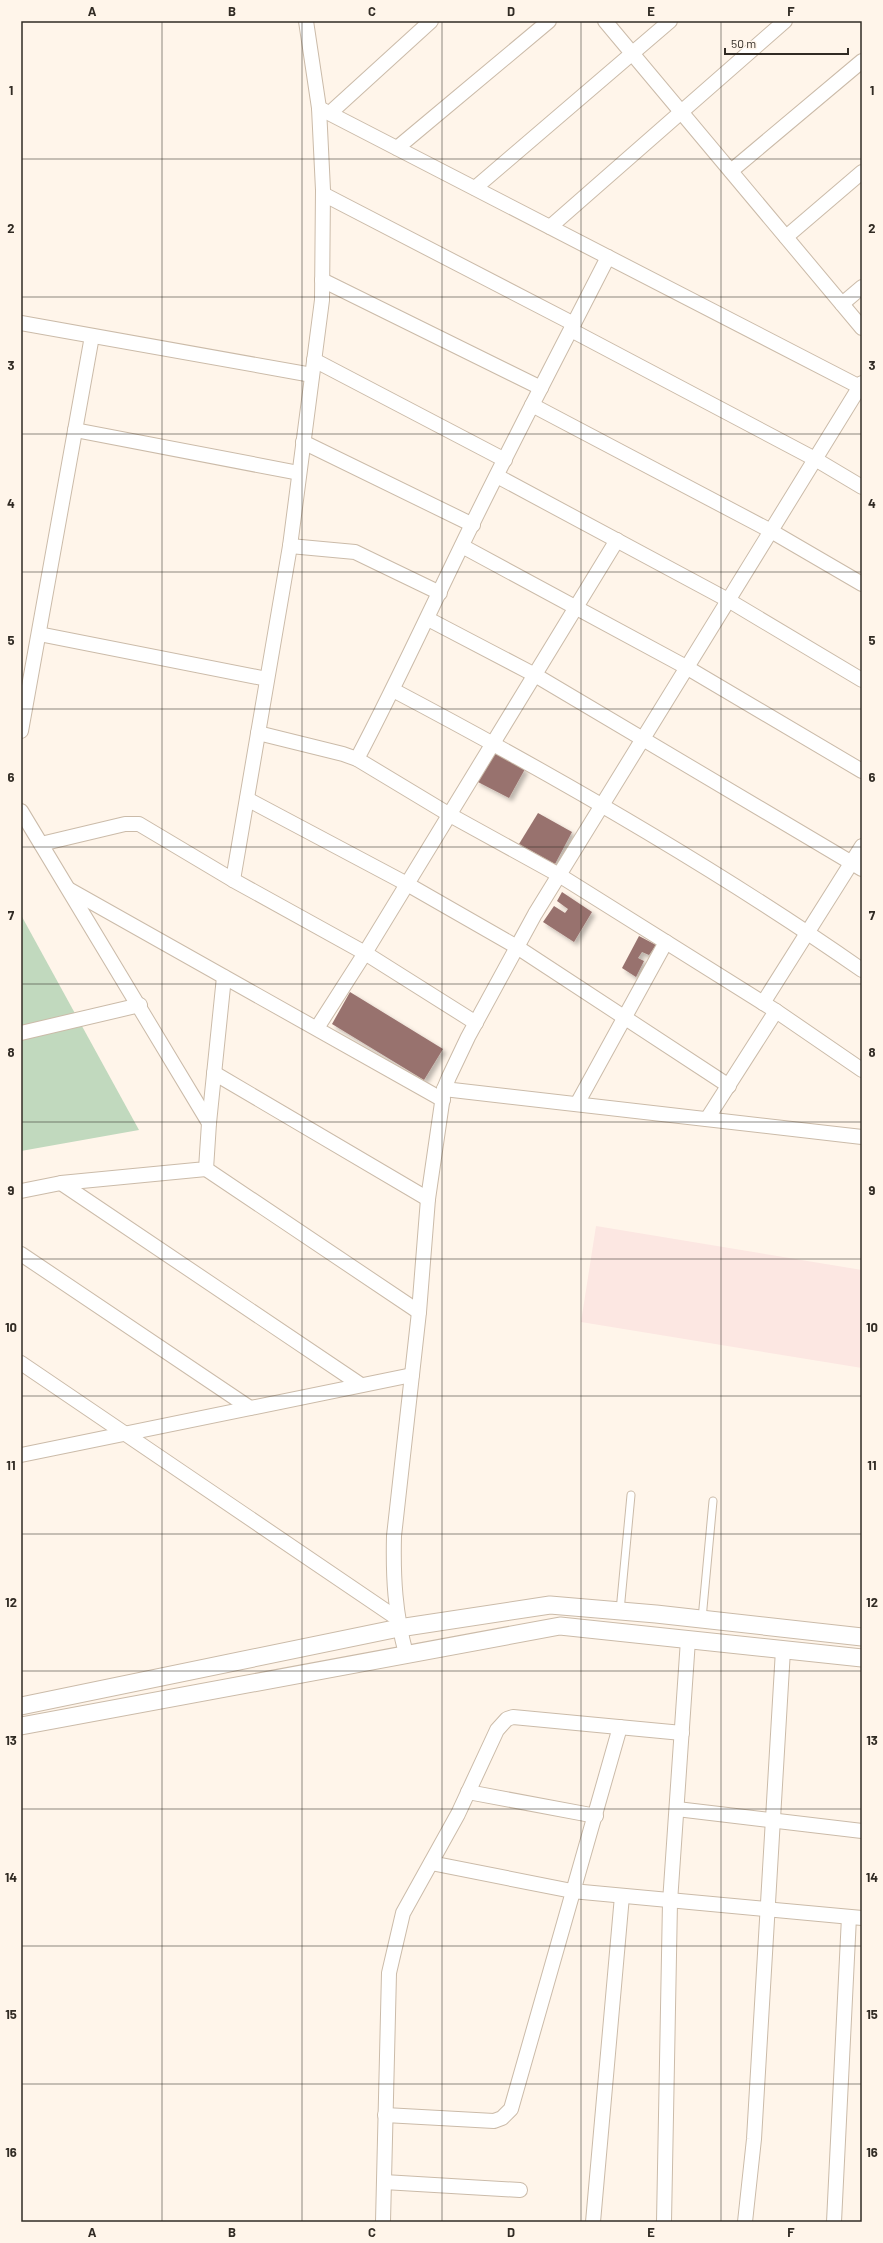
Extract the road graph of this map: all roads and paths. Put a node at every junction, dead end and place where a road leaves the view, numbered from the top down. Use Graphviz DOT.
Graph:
graph roads {
  1 [pos="431,21"];
  2 [pos="549,21"];
  3 [pos="605,21"];
  4 [pos="670,21"];
  5 [pos="785,21"];
  6 [pos="307,22"];
  7 [pos="633,53"];
  8 [pos="862,61"];
  9 [pos="324,110"];
  10 [pos="681,111"];
  11 [pos="397,148"];
  12 [pos="731,171"];
  13 [pos="862,172"];
  14 [pos="475,188"];
  15 [pos="323,194"];
  16 [pos="550,227"];
  17 [pos="786,236"];
  18 [pos="608,257"];
  19 [pos="322,280"];
  20 [pos="862,288"];
  21 [pos="842,304"];
  22 [pos="21,323"];
  23 [pos="572,327"];
  24 [pos="862,328"];
  25 [pos="92,336"];
  26 [pos="314,360"];
  27 [pos="312,375"];
  28 [pos="861,385"];
  29 [pos="541,388"];
  30 [pos="532,405"];
  31 [pos="75,430"];
  32 [pos="303,442"];
  33 [pos="815,459"];
  34 [pos="505,460"];
  35 [pos="299,473"];
  36 [pos="497,476"];
  37 [pos="862,487"];
  38 [pos="473,525"];
  39 [pos="771,531"];
  40 [pos="617,540"];
  41 [pos="290,546"];
  42 [pos="462,546"];
  43 [pos="862,584"];
  44 [pos="440,593"];
  45 [pos="728,600"];
  46 [pos="576,607"];
  47 [pos="428,619"];
  48 [pos="39,634"];
  49 [pos="686,667"];
  50 [pos="535,675"];
  51 [pos="267,679"];
  52 [pos="862,680"];
  53 [pos="393,690"];
  54 [pos="21,731"];
  55 [pos="258,733"];
  56 [pos="643,738"];
  57 [pos="493,743"];
  58 [pos="357,759"];
  59 [pos="862,771"];
  60 [pos="246,799"];
  61 [pos="602,804"];
  62 [pos="21,811"];
  63 [pos="450,815"];
  64 [pos="41,844"];
  65 [pos="862,846"];
  66 [pos="857,866"];
  67 [pos="559,875"];
  68 [pos="233,880"];
  69 [pos="407,884"];
  70 [pos="69,890"];
  71 [pos="807,932"];
  72 [pos="666,942"];
  73 [pos="517,947"];
  74 [pos="365,953"];
  75 [pos="862,970"];
  76 [pos="224,977"];
  77 [pos="763,1003"];
  78 [pos="140,1005"];
  79 [pos="776,1011"];
  80 [pos="625,1017"];
  81 [pos="476,1023"];
  82 [pos="317,1028"];
  83 [pos="21,1033"];
  84 [pos="862,1070"];
  85 [pos="214,1073"];
  86 [pos="729,1086"];
  87 [pos="444,1094"];
  88 [pos="577,1104"];
  89 [pos="707,1119"];
  90 [pos="209,1123"];
  91 [pos="862,1137"];
  92 [pos="206,1169"];
  93 [pos="62,1183"];
  94 [pos="21,1191"];
  95 [pos="428,1199"];
  96 [pos="21,1254"];
  97 [pos="418,1312"];
  98 [pos="21,1363"];
  99 [pos="412,1375"];
  100 [pos="361,1385"];
  101 [pos="250,1408"];
  102 [pos="125,1434"];
  103 [pos="21,1455"];
  104 [pos="631,1495"];
  105 [pos="713,1501"];
  106 [pos="620,1611"];
  107 [pos="702,1619"];
  108 [pos="398,1624"];
  109 [pos="862,1636"];
  110 [pos="688,1640"];
  111 [pos="784,1650"];
  112 [pos="406,1654"];
  113 [pos="862,1658"];
  114 [pos="21,1706"];
  115 [pos="21,1726"];
  116 [pos="620,1727"];
  117 [pos="682,1733"];
  118 [pos="468,1792"];
  119 [pos="677,1809"];
  120 [pos="596,1816"];
  121 [pos="773,1820"];
  122 [pos="862,1831"];
  123 [pos="431,1863"];
  124 [pos="572,1891"];
  125 [pos="622,1896"];
  126 [pos="670,1902"];
  127 [pos="768,1909"];
  128 [pos="856,1918"];
  129 [pos="385,2115"];
  130 [pos="384,2182"];
  131 [pos="520,2190"];
  132 [pos="383,2222"];
  133 [pos="593,2222"];
  134 [pos="664,2222"];
  135 [pos="745,2222"];
  136 [pos="834,2222"];
  1 -- 9 [label="street"];
  2 -- 11 [label="street"];
  3 -- 7 [label="street"];
  4 -- 7 [label="street"];
  5 -- 10 [label="street"];
  6 -- 9 [label="street"];
  7 -- 10 [label="street"];
  7 -- 14 [label="street"];
  8 -- 12 [label="street"];
  9 -- 11 [label="street"];
  9 -- 15 [label="street"];
  10 -- 12 [label="street"];
  10 -- 16 [label="street"];
  11 -- 14 [label="street"];
  12 -- 17 [label="street"];
  13 -- 17 [label="street"];
  14 -- 16 [label="street"];
  15 -- 19 [label="street"];
  15 -- 23 [label="street"];
  16 -- 18 [label="street"];
  17 -- 21 [label="street"];
  18 -- 23 [label="street"];
  18 -- 28 [label="street"];
  19 -- 26 [label="street"];
  19 -- 29 [label="street"];
  20 -- 21 [label="street"];
  21 -- 24 [label="street"];
  22 -- 25 [label="street"];
  23 -- 29 [label="street"];
  23 -- 33 [label="street"];
  25 -- 27 [label="street"];
  25 -- 31 [label="street"];
  26 -- 27 [label="street"];
  26 -- 34 [label="street"];
  27 -- 32 [label="street"];
  28 -- 33 [label="street"];
  29 -- 30 [label="street"];
  30 -- 34 [label="street"];
  30 -- 39 [label="street"];
  31 -- 35 [label="street"];
  31 -- 48 [label="street"];
  32 -- 35 [label="street"];
  32 -- 38 [label="street"];
  33 -- 37 [label="street"];
  33 -- 39 [label="street"];
  34 -- 36 [label="street"];
  35 -- 41 [label="street"];
  36 -- 38 [label="street"];
  36 -- 40 [label="street"];
  38 -- 42 [label="street"];
  39 -- 43 [label="street"];
  39 -- 45 [label="street"];
  40 -- 45 [label="street"];
  40 -- 46 [label="street"];
  41 -- 44 [label="street"];
  41 -- 51 [label="street"];
  42 -- 44 [label="street"];
  42 -- 46 [label="street"];
  44 -- 47 [label="street"];
  45 -- 49 [label="street"];
  45 -- 52 [label="street"];
  46 -- 49 [label="street"];
  46 -- 50 [label="street"];
  47 -- 50 [label="street"];
  47 -- 53 [label="street"];
  48 -- 51 [label="street"];
  48 -- 54 [label="street"];
  49 -- 56 [label="street"];
  49 -- 59 [label="street"];
  50 -- 56 [label="street"];
  50 -- 57 [label="street"];
  51 -- 55 [label="street"];
  53 -- 57 [label="street"];
  53 -- 58 [label="street"];
  55 -- 58 [label="street"];
  55 -- 60 [label="street"];
  56 -- 61 [label="street"];
  56 -- 66 [label="street"];
  57 -- 61 [label="street"];
  57 -- 63 [label="street"];
  58 -- 63 [label="street"];
  60 -- 68 [label="street"];
  60 -- 69 [label="street"];
  61 -- 67 [label="street"];
  61 -- 71 [label="street"];
  62 -- 64 [label="street"];
  63 -- 67 [label="street"];
  63 -- 69 [label="street"];
  64 -- 68 [label="street"];
  64 -- 70 [label="street"];
  65 -- 66 [label="street"];
  66 -- 71 [label="street"];
  67 -- 72 [label="street"];
  67 -- 73 [label="street"];
  68 -- 74 [label="street"];
  69 -- 73 [label="street"];
  69 -- 74 [label="street"];
  70 -- 76 [label="street"];
  70 -- 78 [label="street"];
  71 -- 75 [label="street"];
  71 -- 77 [label="street"];
  72 -- 77 [label="street"];
  72 -- 80 [label="street"];
  73 -- 80 [label="street"];
  73 -- 81 [label="street"];
  74 -- 81 [label="street"];
  74 -- 82 [label="street"];
  76 -- 82 [label="street"];
  76 -- 85 [label="street"];
  77 -- 79 [label="street"];
  78 -- 83 [label="street"];
  78 -- 90 [label="street"];
  79 -- 84 [label="street"];
  79 -- 86 [label="street"];
  80 -- 86 [label="street"];
  80 -- 88 [label="street"];
  81 -- 87 [label="street"];
  82 -- 87 [label="street"];
  85 -- 90 [label="street"];
  85 -- 95 [label="street"];
  86 -- 89 [label="street"];
  87 -- 88 [label="street"];
  87 -- 95 [label="street"];
  88 -- 89 [label="street"];
  89 -- 91 [label="street"];
  90 -- 92 [label="street"];
  92 -- 93 [label="street"];
  92 -- 97 [label="street"];
  93 -- 94 [label="street"];
  93 -- 100 [label="street"];
  95 -- 97 [label="street"];
  96 -- 101 [label="street"];
  97 -- 99 [label="street"];
  98 -- 102 [label="street"];
  99 -- 100 [label="street"];
  99 -- 108 [label="street"];
  100 -- 101 [label="street"];
  101 -- 102 [label="street"];
  102 -- 103 [label="street"];
  102 -- 108 [label="street"];
  104 -- 106 [label="lane"];
  105 -- 107 [label="lane"];
  106 -- 107 [label="street"];
  106 -- 108 [label="street"];
  107 -- 109 [label="street"];
  108 -- 112 [label="street"];
  108 -- 114 [label="street"];
  110 -- 111 [label="street"];
  110 -- 112 [label="street"];
  110 -- 117 [label="street"];
  111 -- 113 [label="street"];
  111 -- 121 [label="street"];
  112 -- 115 [label="street"];
  116 -- 117 [label="street"];
  116 -- 118 [label="street"];
  116 -- 120 [label="street"];
  117 -- 119 [label="street"];
  118 -- 120 [label="street"];
  118 -- 123 [label="street"];
  119 -- 121 [label="street"];
  119 -- 126 [label="street"];
  120 -- 124 [label="street"];
  121 -- 122 [label="street"];
  121 -- 127 [label="street"];
  123 -- 124 [label="street"];
  123 -- 129 [label="street"];
  124 -- 125 [label="street"];
  124 -- 129 [label="street"];
  125 -- 126 [label="street"];
  125 -- 133 [label="street"];
  126 -- 127 [label="street"];
  126 -- 134 [label="street"];
  127 -- 128 [label="street"];
  127 -- 135 [label="street"];
  128 -- 136 [label="street"];
  129 -- 130 [label="street"];
  130 -- 131 [label="street"];
  130 -- 132 [label="street"];
}
